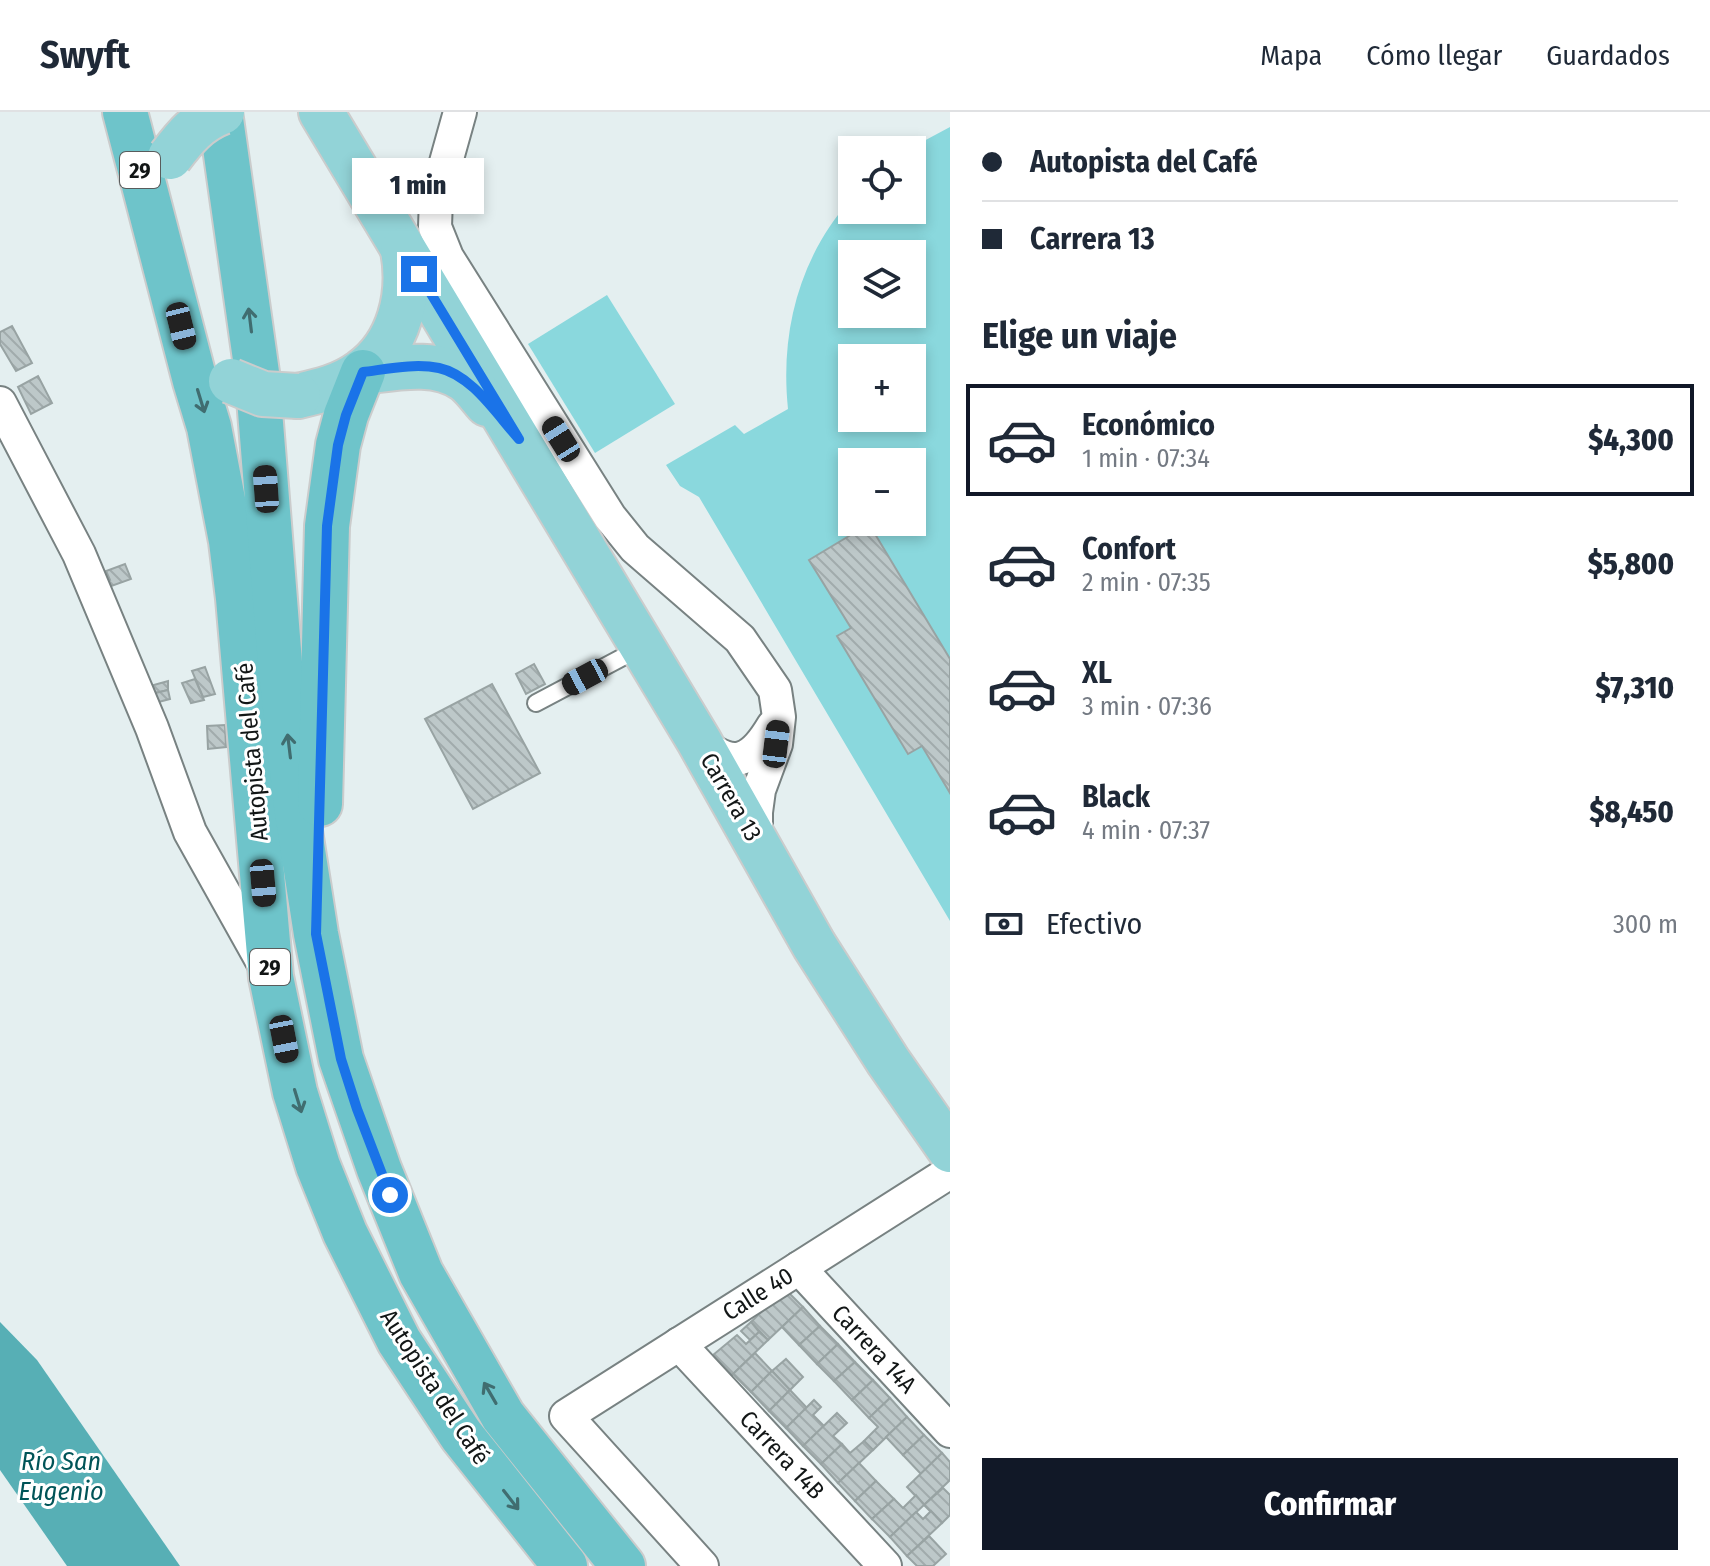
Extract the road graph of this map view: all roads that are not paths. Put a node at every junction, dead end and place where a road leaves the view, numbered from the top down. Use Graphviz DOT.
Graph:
graph roads {
  1 [pos="125,112"];
  2 [pos="221,112"];
  3 [pos="298,112"];
  4 [pos="460,112"];
  5 [pos="330,128"];
  6 [pos="155,228"];
  7 [pos="403,248"];
  8 [pos="173,298"];
  9 [pos="363,372"];
  10 [pos="0,403"];
  11 [pos="519,439"];
  12 [pos="643,646"];
  13 [pos="536,703"];
  14 [pos="779,717"];
  15 [pos="699,741"];
  16 [pos="756,840"];
  17 [pos="316,934"];
  18 [pos="271,977"];
  19 [pos="950,1150"];
  20 [pos="950,1172"];
  21 [pos="799,1268"];
  22 [pos="679,1344"];
  23 [pos="950,1431"];
  24 [pos="565,1566"];
  25 [pos="623,1566"];
  26 [pos="702,1566"];
  27 [pos="885,1566"];
  1 -- 6 [label="highway, Autopista del Café / 29"];
  2 -- 6 [label="main road, bridge"];
  17 -- 2 [label="highway, Autopista del Café / 29, one-way"];
  3 -- 5 [label="main road, Carrera 13"];
  4 -- 14 [label="street"];
  5 -- 7 [label="main road, Carrera 13"];
  6 -- 8 [label="highway, Autopista del Café / 29"];
  7 -- 9 [label="main road"];
  7 -- 11 [label="main road, Carrera 13"];
  8 -- 9 [label="main road, bridge"];
  8 -- 18 [label="highway, Autopista del Café / 29, one-way"];
  9 -- 11 [label="main road, Carrera 13"];
  9 -- 17 [label="highway"];
  10 -- 18 [label="street"];
  11 -- 12 [label="main road, Carrera 13"];
  12 -- 13 [label="lane"];
  12 -- 15 [label="main road, Carrera 13"];
  14 -- 15 [label="street"];
  14 -- 16 [label="street"];
  15 -- 16 [label="main road, Carrera 13"];
  16 -- 19 [label="main road, Carrera 13"];
  25 -- 17 [label="highway, Autopista del Café / 29, one-way"];
  18 -- 24 [label="highway, Autopista del Café / 29, one-way"];
  20 -- 21 [label="street, Calle 40"];
  21 -- 22 [label="street, Calle 40"];
  21 -- 23 [label="street, Carrera 14A"];
  22 -- 26 [label="street, Calle 40"];
  22 -- 27 [label="street, Carrera 14B"];
}
